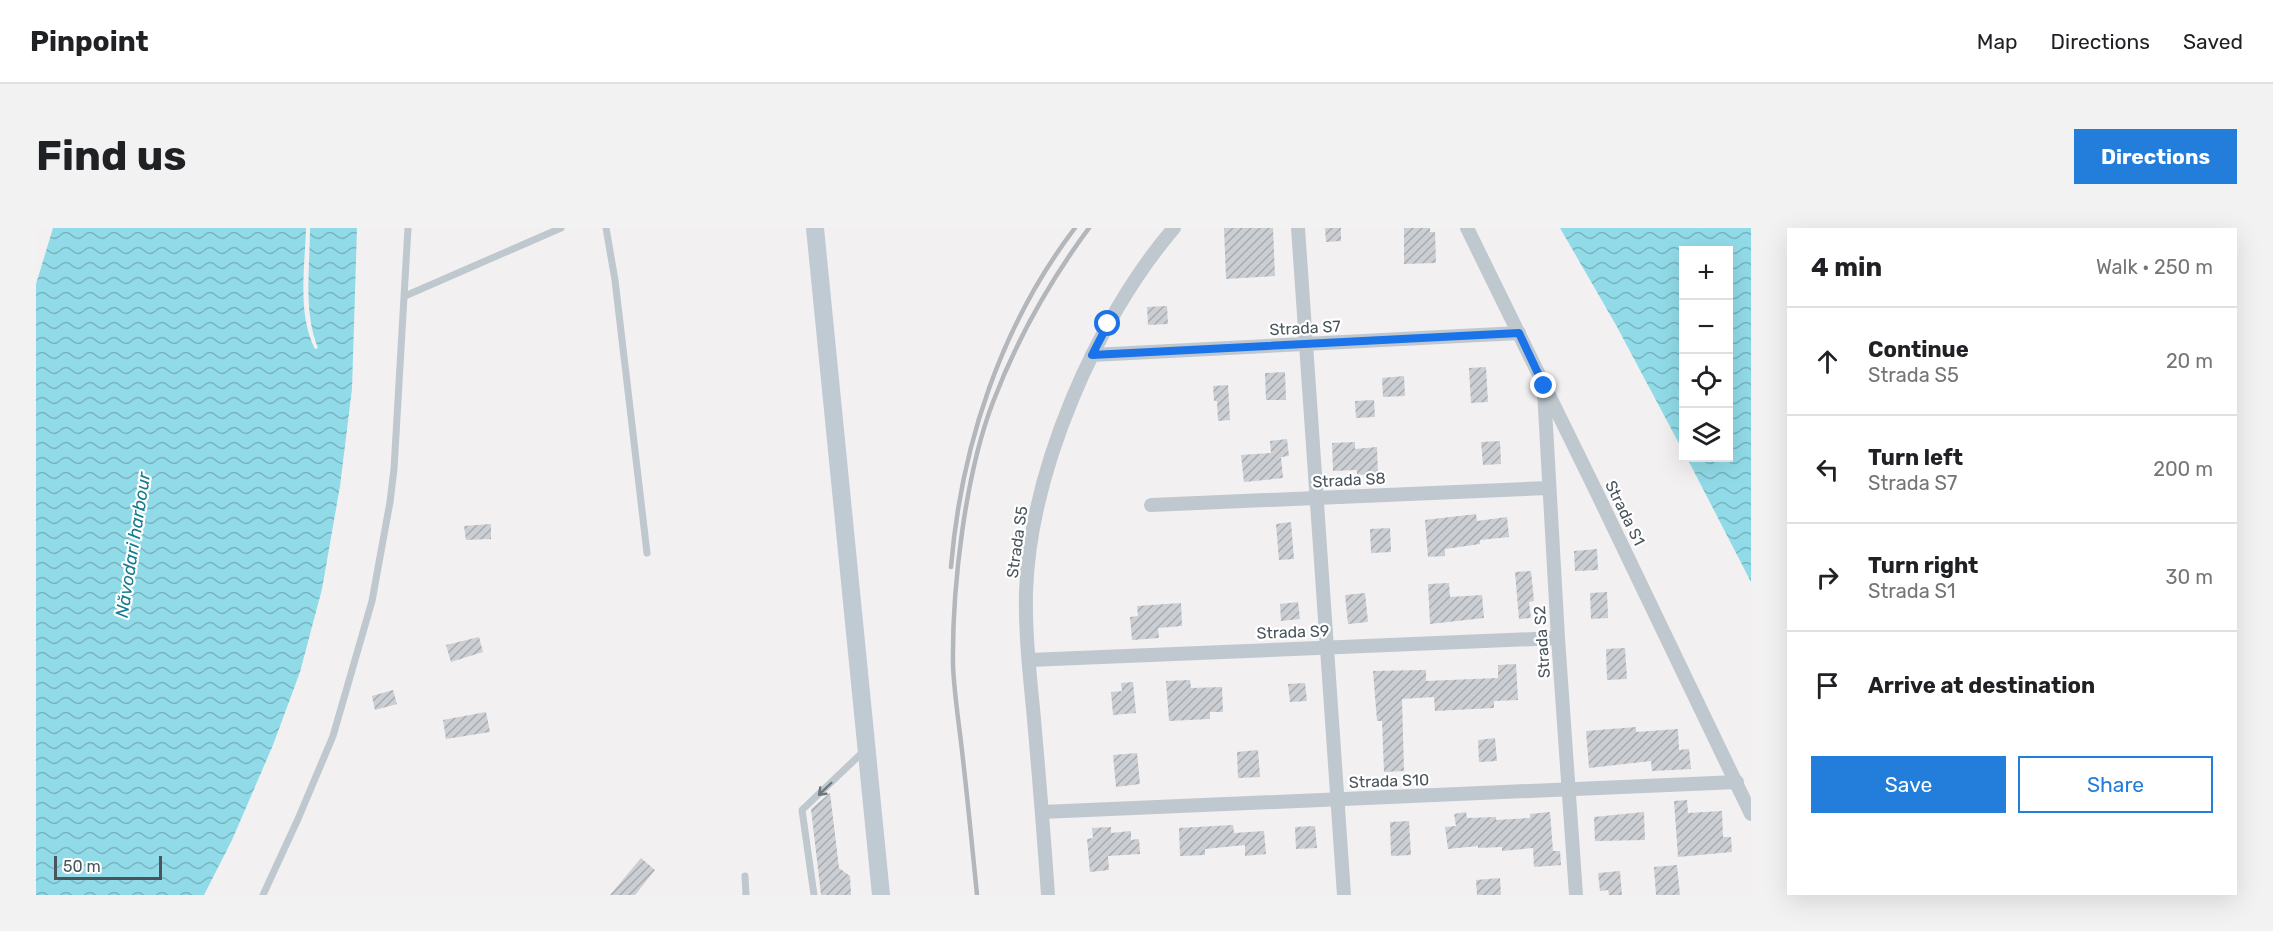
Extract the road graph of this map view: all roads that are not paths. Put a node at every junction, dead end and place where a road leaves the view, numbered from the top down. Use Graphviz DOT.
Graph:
graph roads {
  1 [pos="408,228"];
  2 [pos="561,228"];
  3 [pos="606,228"];
  4 [pos="815,228"];
  5 [pos="1174,228"];
  6 [pos="1298,228"];
  7 [pos="1467,228"];
  8 [pos="405,296"];
  9 [pos="1519,333"];
  10 [pos="1306,344"];
  11 [pos="1092,355"];
  12 [pos="1544,386"];
  13 [pos="1548,488"];
  14 [pos="1317,498"];
  15 [pos="1151,505"];
  16 [pos="646,553"];
  17 [pos="1558,638"];
  18 [pos="1327,647"];
  19 [pos="1029,660"];
  20 [pos="867,748"];
  21 [pos="1737,782"];
  22 [pos="1568,790"];
  23 [pos="1338,799"];
  24 [pos="1042,812"];
  25 [pos="1751,814"];
  26 [pos="745,876"];
  27 [pos="263,895"];
  28 [pos="746,895"];
  29 [pos="813,895"];
  30 [pos="881,895"];
  31 [pos="1048,895"];
  32 [pos="1344,895"];
  33 [pos="1576,895"];
  1 -- 8 [label="lane"];
  2 -- 8 [label="lane"];
  3 -- 16 [label="lane"];
  4 -- 20 [label="main road"];
  5 -- 11 [label="street, Strada S5"];
  6 -- 10 [label="street"];
  7 -- 9 [label="street, Strada S1"];
  8 -- 27 [label="lane"];
  9 -- 10 [label="street, Strada S7"];
  9 -- 12 [label="street, Strada S1"];
  10 -- 11 [label="street, Strada S7"];
  10 -- 14 [label="street"];
  11 -- 19 [label="street, Strada S5"];
  12 -- 13 [label="street, Strada S2"];
  12 -- 21 [label="street, Strada S1"];
  13 -- 14 [label="street, Strada S8"];
  13 -- 17 [label="street, Strada S2"];
  14 -- 15 [label="street, Strada S8"];
  14 -- 18 [label="street"];
  17 -- 18 [label="street, Strada S9"];
  17 -- 22 [label="street, Strada S2"];
  18 -- 19 [label="street, Strada S9"];
  18 -- 23 [label="street"];
  19 -- 24 [label="street, Strada S5"];
  20 -- 29 [label="lane, one-way"];
  20 -- 30 [label="main road"];
  21 -- 22 [label="street, Strada S10"];
  21 -- 25 [label="street, Strada S1"];
  22 -- 23 [label="street, Strada S10"];
  22 -- 33 [label="street, Strada S2"];
  23 -- 24 [label="street, Strada S10"];
  23 -- 32 [label="street"];
  24 -- 31 [label="street, Strada S5"];
  26 -- 28 [label="lane"];
}
